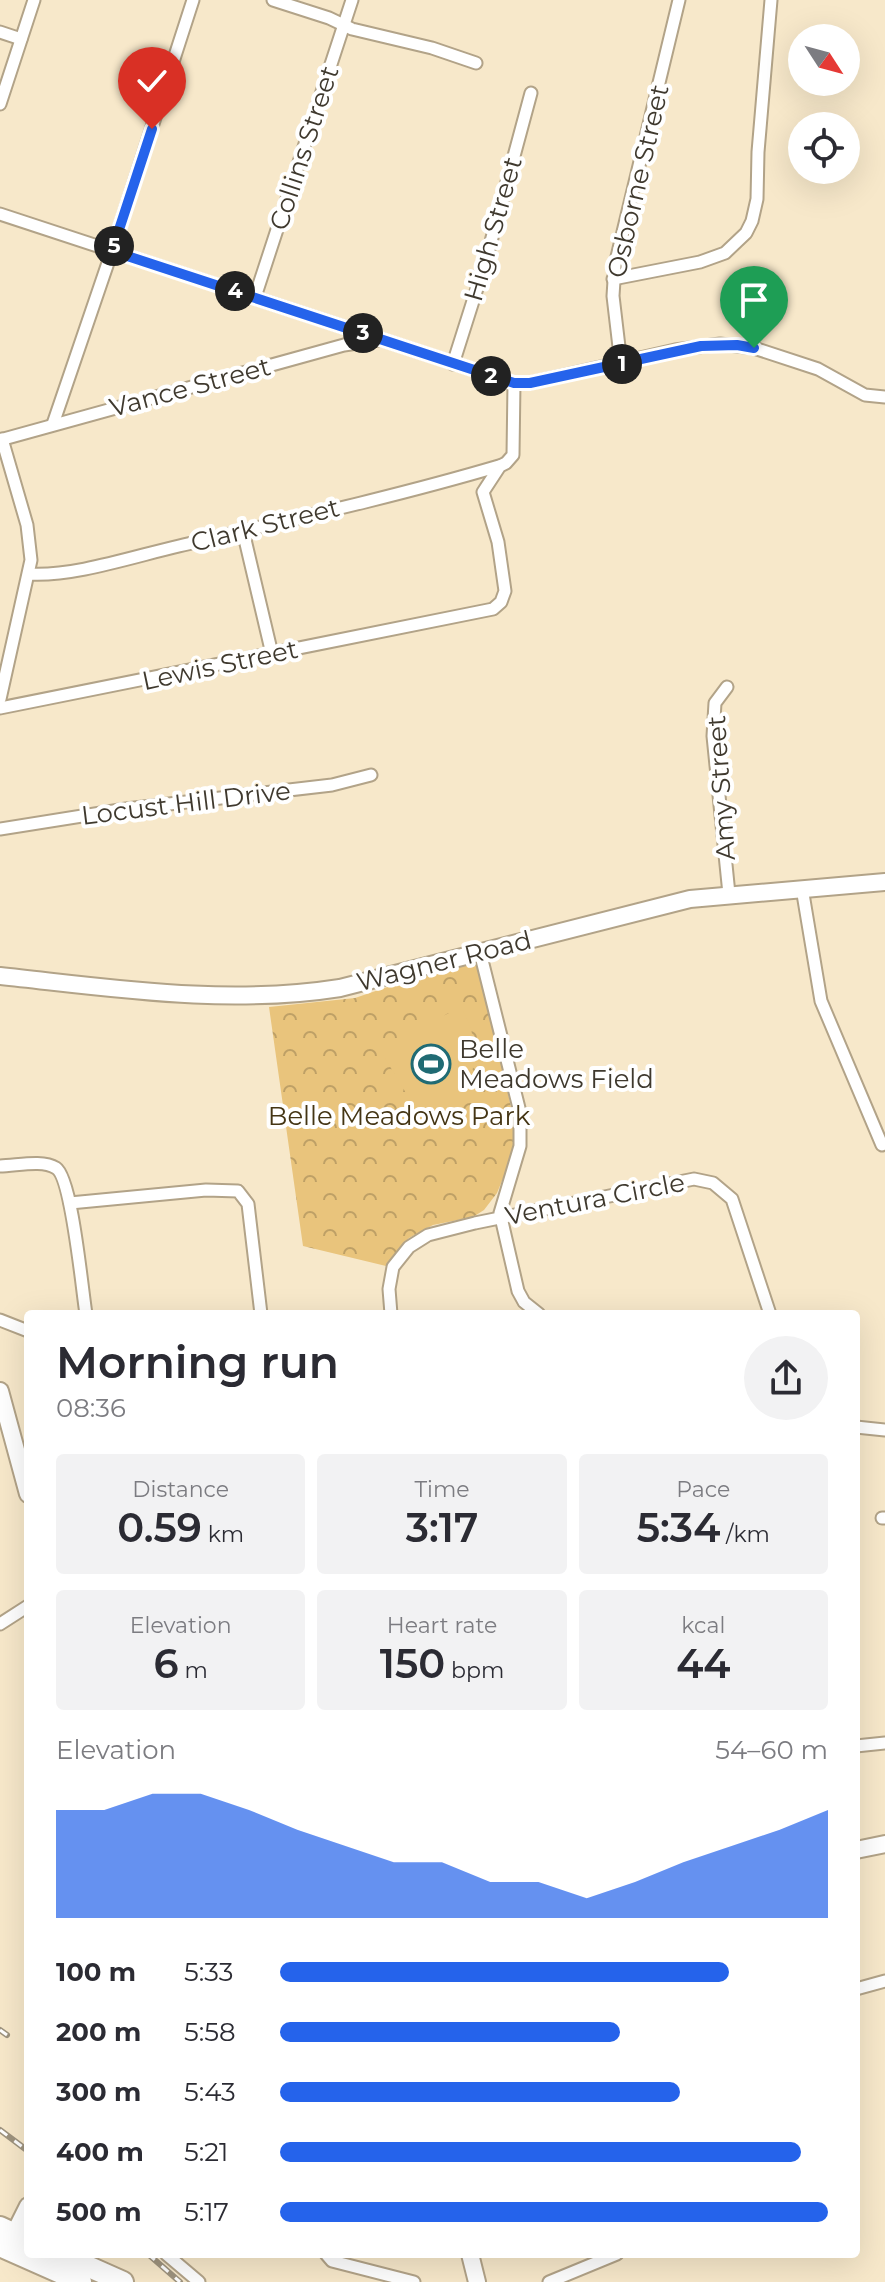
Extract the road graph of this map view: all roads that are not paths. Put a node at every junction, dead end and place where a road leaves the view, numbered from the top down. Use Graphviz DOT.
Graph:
graph roads {
  1 [pos="34,0"];
  2 [pos="193,0"];
  3 [pos="273,0"];
  4 [pos="352,0"];
  5 [pos="679,0"];
  6 [pos="771,0"];
  7 [pos="344,25"];
  8 [pos="0,32"];
  9 [pos="21,39"];
  10 [pos="476,63"];
  11 [pos="531,93"];
  12 [pos="0,104"];
  13 [pos="0,214"];
  14 [pos="112,251"];
  15 [pos="613,279"];
  16 [pos="255,297"];
  17 [pos="381,339"];
  18 [pos="453,364"];
  19 [pos="621,364"];
  20 [pos="514,383"];
  21 [pos="885,397"];
  22 [pos="53,424"];
  23 [pos="1,439"];
  24 [pos="500,466"];
  25 [pos="243,531"];
  26 [pos="29,574"];
  27 [pos="272,654"];
  28 [pos="727,687"];
  29 [pos="0,699"];
  30 [pos="0,708"];
  31 [pos="371,775"];
  32 [pos="0,829"];
  33 [pos="885,882"];
  34 [pos="802,888"];
  35 [pos="729,894"];
  36 [pos="480,952"];
  37 [pos="0,976"];
  38 [pos="882,1145"];
  39 [pos="0,1166"];
  40 [pos="70,1203"];
  41 [pos="501,1219"];
  42 [pos="85,1310"];
  43 [pos="261,1310"];
  44 [pos="391,1310"];
  45 [pos="534,1310"];
  46 [pos="769,1310"];
  47 [pos="0,1320"];
  48 [pos="24,1329"];
  49 [pos="0,1391"];
  50 [pos="860,1427"];
  51 [pos="885,1430"];
  52 [pos="24,1479"];
  53 [pos="24,1609"];
  54 [pos="0,1624"];
  55 [pos="885,1743"];
  56 [pos="860,1746"];
  57 [pos="885,1844"];
  58 [pos="860,1849"];
  59 [pos="885,1981"];
  60 [pos="860,1988"];
  61 [pos="24,2213"];
  62 [pos="10,2239"];
  63 [pos="41,2258"];
  64 [pos="69,2258"];
  65 [pos="171,2258"];
  66 [pos="329,2258"];
  67 [pos="471,2258"];
  68 [pos="607,2258"];
  69 [pos="81,2282"];
  70 [pos="123,2282"];
  71 [pos="199,2282"];
  72 [pos="414,2282"];
  73 [pos="477,2282"];
  74 [pos="549,2282"];
  1 -- 9 [label="street"];
  2 -- 14 [label="street"];
  3 -- 7 [label="street"];
  4 -- 7 [label="street, Collins Street"];
  5 -- 15 [label="street, Osborne Street"];
  6 -- 15 [label="street"];
  7 -- 10 [label="street"];
  7 -- 16 [label="street, Collins Street"];
  8 -- 9 [label="street"];
  9 -- 12 [label="street"];
  11 -- 18 [label="street, High Street"];
  13 -- 14 [label="street"];
  14 -- 16 [label="street"];
  14 -- 22 [label="street"];
  15 -- 19 [label="street, Osborne Street"];
  16 -- 17 [label="street"];
  17 -- 18 [label="street"];
  17 -- 22 [label="street, Vance Street"];
  18 -- 20 [label="street"];
  19 -- 20 [label="street"];
  19 -- 21 [label="street"];
  20 -- 24 [label="street"];
  22 -- 23 [label="street, Vance Street"];
  23 -- 26 [label="street"];
  24 -- 25 [label="street, Clark Street"];
  24 -- 27 [label="street, Lewis Street"];
  25 -- 26 [label="street, Clark Street"];
  25 -- 27 [label="street"];
  26 -- 29 [label="street"];
  27 -- 30 [label="street, Lewis Street"];
  28 -- 35 [label="street, Amy Street"];
  31 -- 32 [label="street, Locust Hill Drive"];
  33 -- 34 [label="street, Wagner Road"];
  34 -- 35 [label="street, Wagner Road"];
  34 -- 38 [label="street"];
  35 -- 36 [label="street, Wagner Road"];
  36 -- 37 [label="street, Wagner Road"];
  36 -- 41 [label="street"];
  39 -- 40 [label="street"];
  40 -- 42 [label="street"];
  40 -- 43 [label="street"];
  41 -- 44 [label="street, Ventura Circle"];
  41 -- 45 [label="street"];
  41 -- 46 [label="street, Ventura Circle"];
  47 -- 48 [label="street"];
  49 -- 52 [label="street"];
  50 -- 51 [label="street"];
  53 -- 54 [label="street"];
  55 -- 56 [label="street"];
  57 -- 58 [label="street"];
  59 -- 60 [label="street"];
  61 -- 62 [label="street"];
  63 -- 69 [label="highway"];
  64 -- 70 [label="highway"];
  65 -- 71 [label="street"];
  66 -- 72 [label="street"];
  67 -- 73 [label="street"];
  68 -- 74 [label="street"];
}
